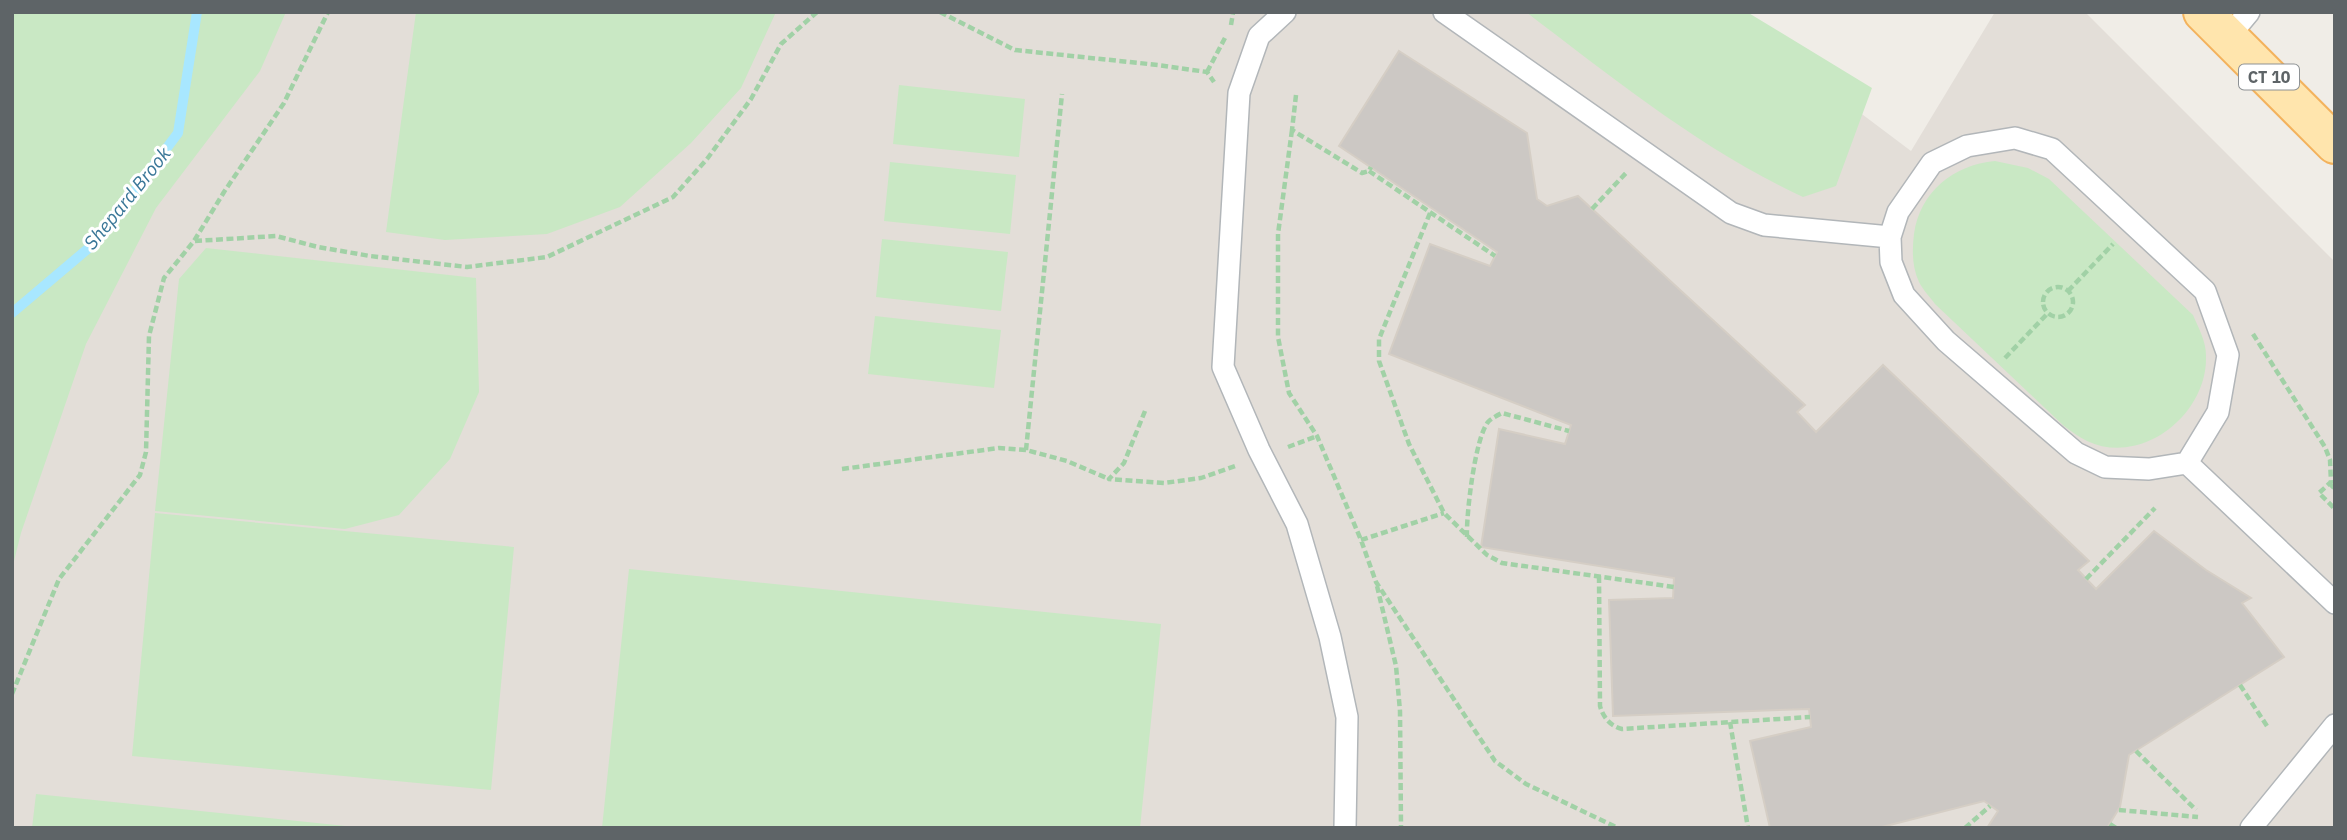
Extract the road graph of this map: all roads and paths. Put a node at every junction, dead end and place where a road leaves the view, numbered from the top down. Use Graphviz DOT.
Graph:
graph roads {
  1 [pos="328,12"];
  2 [pos="817,12"];
  3 [pos="940,12"];
  4 [pos="1285,12"];
  5 [pos="1444,12"];
  6 [pos="1233,13"];
  7 [pos="2227,20"];
  8 [pos="1207,72"];
  9 [pos="1219,88"];
  10 [pos="1062,94"];
  11 [pos="1296,96"];
  12 [pos="1292,130"];
  13 [pos="2335,144"];
  14 [pos="1626,172"];
  15 [pos="1592,209"];
  16 [pos="1430,213"];
  17 [pos="1891,237"];
  18 [pos="194,241"];
  19 [pos="2113,243"];
  20 [pos="1495,256"];
  21 [pos="2068,291"];
  22 [pos="2048,313"];
  23 [pos="2253,334"];
  24 [pos="2001,362"];
  25 [pos="1145,411"];
  26 [pos="1569,431"];
  27 [pos="1317,436"];
  28 [pos="1286,448"];
  29 [pos="1026,450"];
  30 [pos="2187,463"];
  31 [pos="1239,465"];
  32 [pos="842,469"];
  33 [pos="1109,479"];
  34 [pos="2329,483"];
  35 [pos="2335,489"];
  36 [pos="2155,508"];
  37 [pos="2335,509"];
  38 [pos="1444,513"];
  39 [pos="1467,538"];
  40 [pos="1361,540"];
  41 [pos="1599,576"];
  42 [pos="2086,579"];
  43 [pos="1376,582"];
  44 [pos="1674,587"];
  45 [pos="2335,603"];
  46 [pos="2240,685"];
  47 [pos="12,694"];
  48 [pos="1810,718"];
  49 [pos="1730,722"];
  50 [pos="2335,725"];
  51 [pos="2267,726"];
  52 [pos="2136,751"];
  53 [pos="1990,806"];
  54 [pos="2119,810"];
  55 [pos="2196,810"];
  56 [pos="2198,817"];
  57 [pos="2110,824"];
  58 [pos="1345,828"];
  59 [pos="1401,828"];
  60 [pos="1618,828"];
  61 [pos="1748,828"];
  62 [pos="1965,828"];
  63 [pos="2116,828"];
  64 [pos="2251,828"];
  1 -- 18 [label="path"];
  2 -- 18 [label="path"];
  3 -- 8 [label="path"];
  4 -- 58 [label="lane"];
  5 -- 17 [label="lane"];
  6 -- 8 [label="path"];
  7 -- 13 [label="main road, CT 10"];
  8 -- 9 [label="path"];
  10 -- 29 [label="path"];
  11 -- 12 [label="path"];
  12 -- 16 [label="path"];
  12 -- 27 [label="path"];
  14 -- 15 [label="path"];
  16 -- 20 [label="path"];
  16 -- 38 [label="path"];
  17 -- 30 [label="lane"];
  17 -- 30 [label="lane"];
  18 -- 47 [label="path"];
  19 -- 21 [label="path"];
  21 -- 22 [label="path"];
  21 -- 22 [label="path"];
  22 -- 24 [label="path"];
  23 -- 34 [label="path"];
  25 -- 33 [label="path"];
  26 -- 39 [label="path"];
  27 -- 28 [label="path"];
  27 -- 40 [label="path"];
  29 -- 32 [label="path"];
  29 -- 33 [label="path"];
  30 -- 45 [label="lane"];
  31 -- 33 [label="path"];
  34 -- 35 [label="path"];
  34 -- 37 [label="path"];
  36 -- 42 [label="path"];
  38 -- 39 [label="path"];
  38 -- 40 [label="path"];
  39 -- 41 [label="path"];
  40 -- 43 [label="path"];
  41 -- 44 [label="path"];
  41 -- 49 [label="path"];
  43 -- 59 [label="path"];
  43 -- 60 [label="path"];
  46 -- 51 [label="path"];
  48 -- 49 [label="path"];
  49 -- 61 [label="path"];
  50 -- 64 [label="lane"];
  52 -- 55 [label="path"];
  53 -- 62 [label="path"];
  54 -- 56 [label="path"];
  57 -- 63 [label="path"];
}
